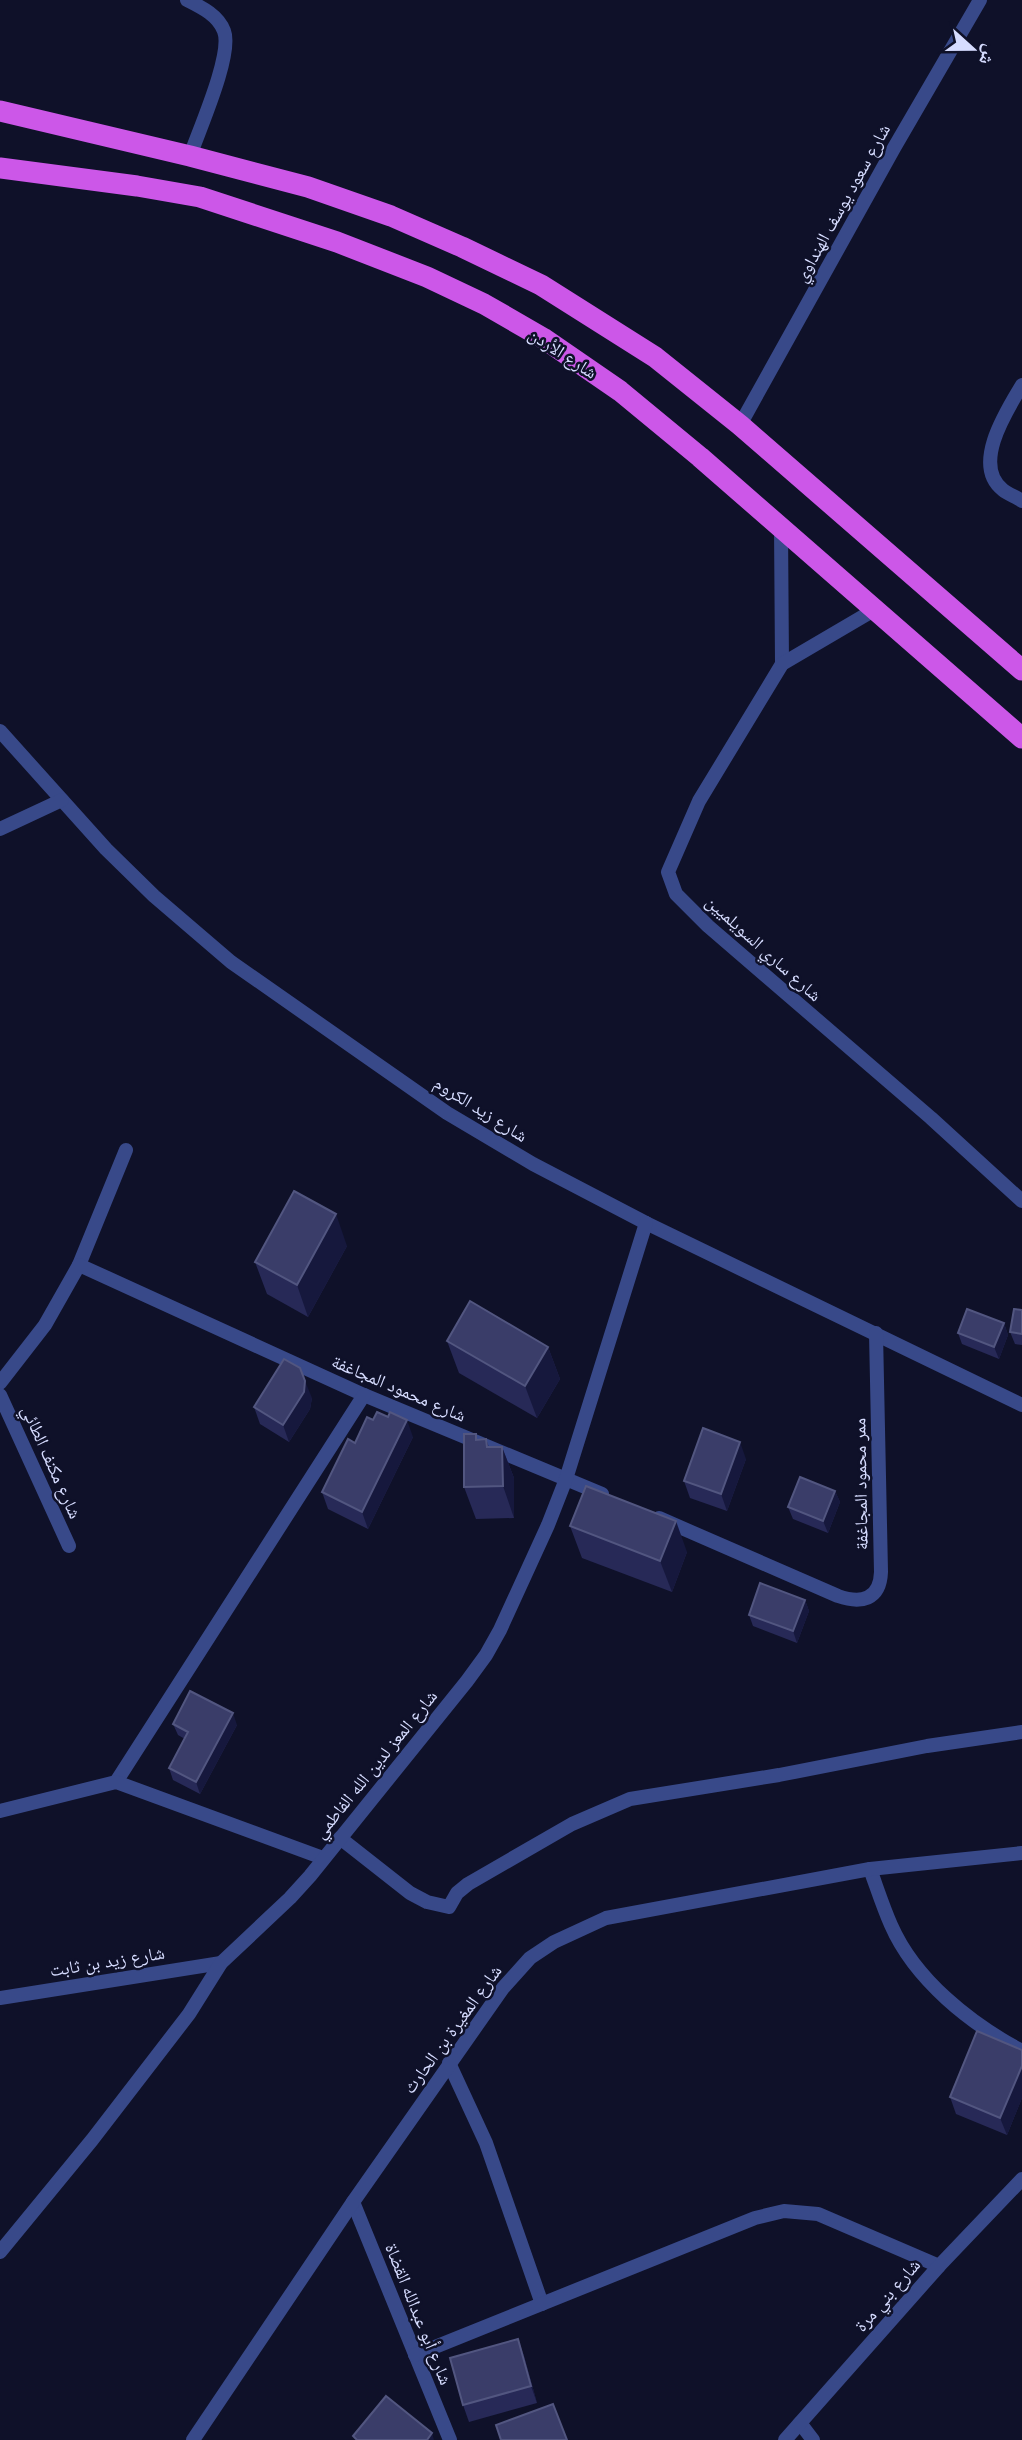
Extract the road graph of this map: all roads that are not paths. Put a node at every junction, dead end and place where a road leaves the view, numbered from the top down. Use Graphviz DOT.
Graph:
graph roads {
  1 [pos="187,0"];
  2 [pos="980,0"];
  3 [pos="0,111"];
  4 [pos="190,156"];
  5 [pos="0,168"];
  6 [pos="1022,385"];
  7 [pos="740,425"];
  8 [pos="1022,501"];
  9 [pos="781,527"];
  10 [pos="874,610"];
  11 [pos="782,664"];
  12 [pos="1022,670"];
  13 [pos="0,731"];
  14 [pos="1022,738"];
  15 [pos="62,800"];
  16 [pos="0,828"];
  17 [pos="127,1150"];
  18 [pos="1022,1201"];
  19 [pos="646,1223"];
  20 [pos="79,1265"];
  21 [pos="876,1333"];
  22 [pos="0,1383"];
  23 [pos="0,1395"];
  24 [pos="364,1395"];
  25 [pos="1022,1405"];
  26 [pos="566,1479"];
  27 [pos="613,1499"];
  28 [pos="649,1513"];
  29 [pos="69,1546"];
  30 [pos="1022,1732"];
  31 [pos="116,1782"];
  32 [pos="0,1811"];
  33 [pos="340,1838"];
  34 [pos="1022,1853"];
  35 [pos="323,1858"];
  36 [pos="870,1869"];
  37 [pos="221,1963"];
  38 [pos="0,1998"];
  39 [pos="1022,2051"];
  40 [pos="449,2063"];
  41 [pos="1022,2179"];
  42 [pos="353,2202"];
  43 [pos="0,2252"];
  44 [pos="939,2266"];
  45 [pos="542,2304"];
  46 [pos="415,2355"];
  47 [pos="800,2423"];
  48 [pos="192,2440"];
  49 [pos="450,2440"];
  50 [pos="785,2440"];
  51 [pos="813,2440"];
  1 -- 4 [label="street"];
  2 -- 7 [label="street, شارع سعود يوسف الهنداوي"];
  3 -- 4 [label="highway"];
  4 -- 7 [label="highway"];
  5 -- 9 [label="highway, شارع الأردن"];
  6 -- 8 [label="street"];
  7 -- 12 [label="highway"];
  9 -- 10 [label="highway, شارع الأردن"];
  9 -- 11 [label="street"];
  10 -- 11 [label="street, شارع ساري السويلميين"];
  10 -- 14 [label="highway, شارع الأردن"];
  11 -- 18 [label="street, شارع ساري السويلميين"];
  13 -- 15 [label="street, شارع زيد الكروم"];
  15 -- 16 [label="street"];
  15 -- 19 [label="street, شارع زيد الكروم"];
  17 -- 20 [label="street"];
  19 -- 21 [label="street, شارع زيد الكروم"];
  19 -- 26 [label="street, شارع المعز لدين الله الفاطمي"];
  20 -- 22 [label="street"];
  20 -- 24 [label="street, شارع محمود المجاغفة"];
  21 -- 25 [label="street, شارع زيد الكروم"];
  21 -- 28 [label="street, ممر محمود المجاغفة"];
  23 -- 29 [label="street, شارع مكنف الطائي"];
  24 -- 26 [label="street, شارع محمود المجاغفة"];
  24 -- 31 [label="street"];
  26 -- 27 [label="street, شارع محمود المجاغفة"];
  26 -- 33 [label="street, شارع المعز لدين الله الفاطمي"];
  30 -- 33 [label="street"];
  31 -- 32 [label="street"];
  31 -- 35 [label="street"];
  33 -- 35 [label="street, شارع المعز لدين الله الفاطمي"];
  34 -- 36 [label="street, شارع المغيرة بن الحارث"];
  35 -- 37 [label="street, شارع المعز لدين الله الفاطمي"];
  36 -- 39 [label="street"];
  36 -- 40 [label="street, شارع المغيرة بن الحارث"];
  37 -- 38 [label="street, شارع زيد بن ثابت"];
  37 -- 43 [label="street, شارع المعز لدين الله الفاطمي"];
  40 -- 42 [label="street, شارع المغيرة بن الحارث"];
  40 -- 45 [label="street"];
  41 -- 44 [label="street, شارع بني مرة"];
  42 -- 46 [label="street, شارع أبو عبدالله القضاة"];
  42 -- 48 [label="street, شارع المغيرة بن الحارث"];
  44 -- 45 [label="street"];
  44 -- 47 [label="street, شارع بني مرة"];
  45 -- 46 [label="street"];
  46 -- 49 [label="street, شارع أبو عبدالله القضاة"];
  47 -- 50 [label="street, شارع بني مرة"];
  47 -- 51 [label="street"];
}
